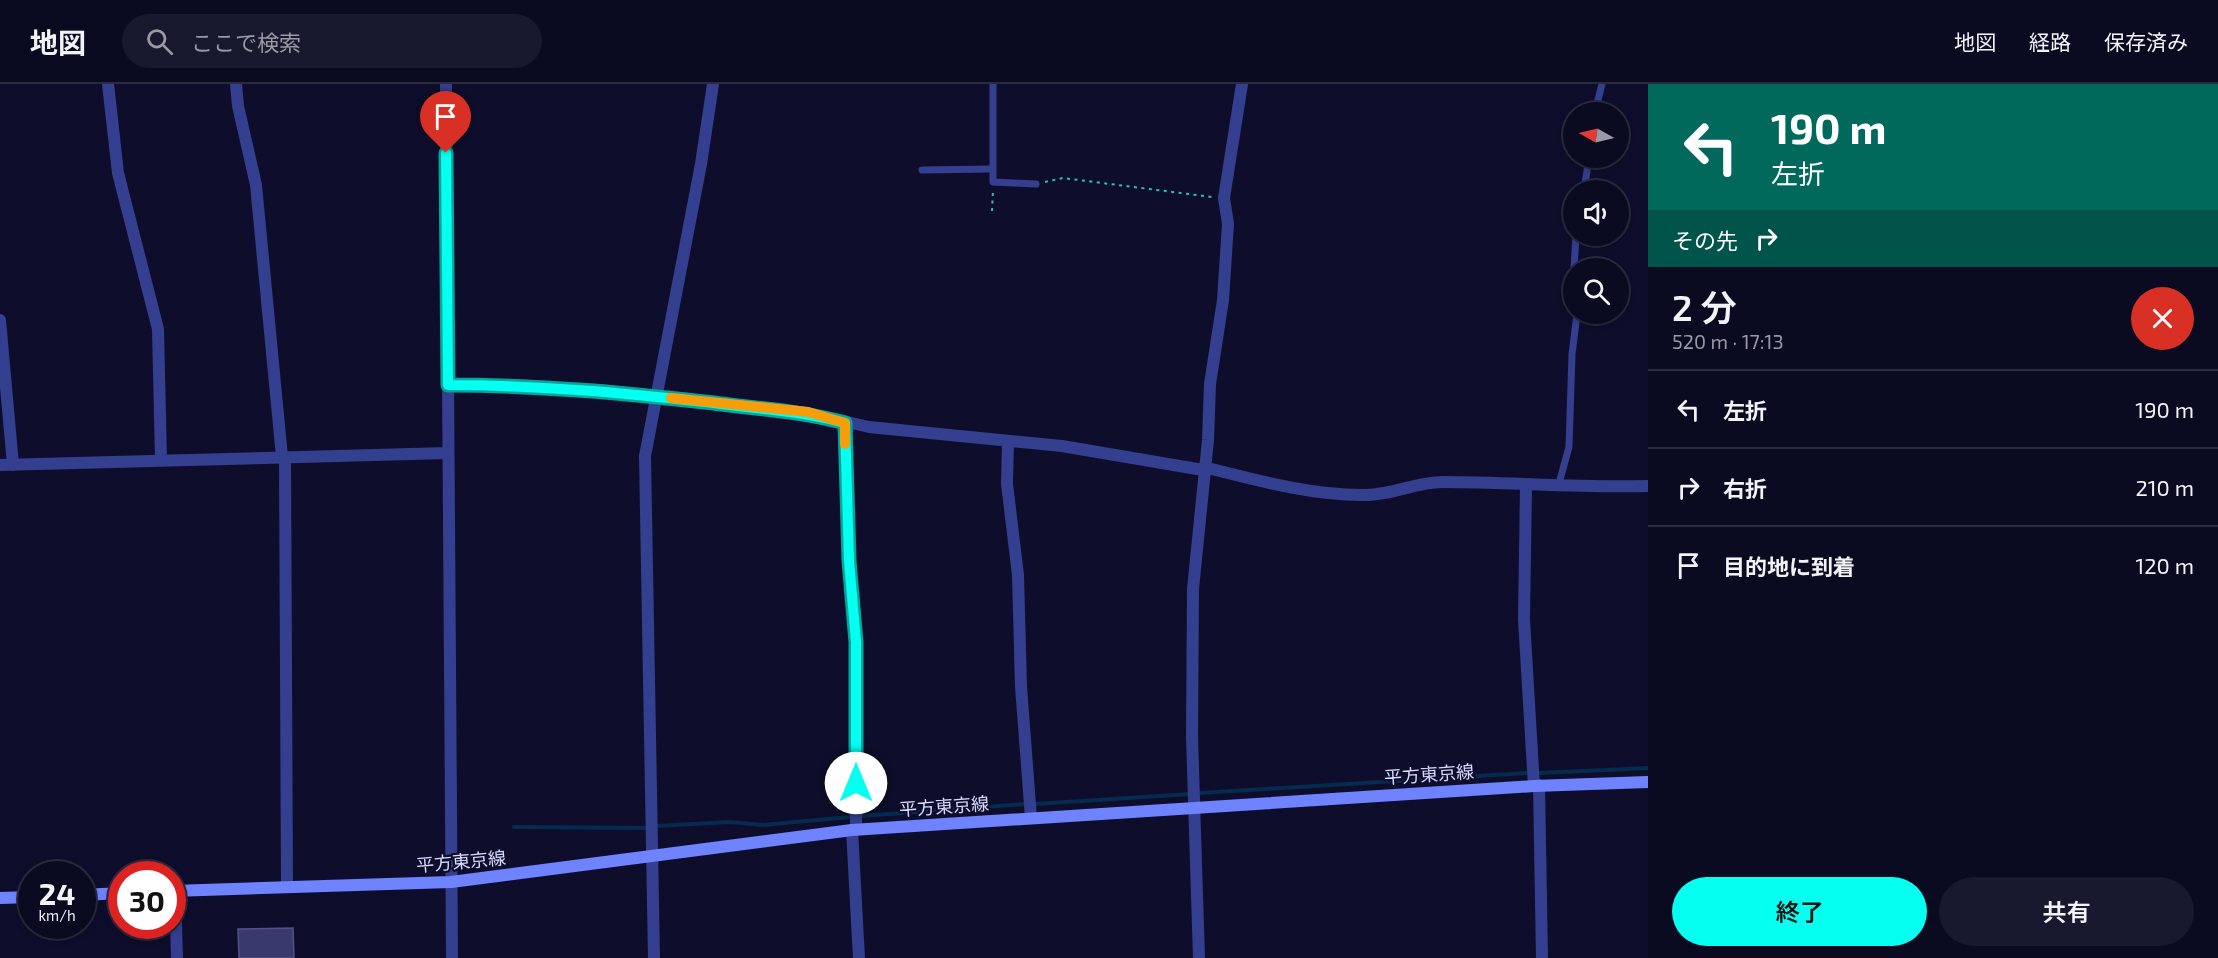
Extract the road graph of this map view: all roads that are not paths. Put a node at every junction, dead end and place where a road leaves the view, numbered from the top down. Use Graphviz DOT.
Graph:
graph roads {
  1 [pos="108,84"];
  2 [pos="236,84"];
  3 [pos="446,84"];
  4 [pos="713,84"];
  5 [pos="993,84"];
  6 [pos="1242,84"];
  7 [pos="1602,84"];
  8 [pos="1598,102"];
  9 [pos="922,170"];
  10 [pos="992,170"];
  11 [pos="1036,184"];
  12 [pos="0,320"];
  13 [pos="1576,324"];
  14 [pos="448,385"];
  15 [pos="656,396"];
  16 [pos="845,423"];
  17 [pos="1008,441"];
  18 [pos="448,453"];
  19 [pos="284,457"];
  20 [pos="161,460"];
  21 [pos="6,465"];
  22 [pos="1204,469"];
  23 [pos="1526,486"];
  24 [pos="1648,486"];
  25 [pos="1558,487"];
  26 [pos="1648,782"];
  27 [pos="1537,785"];
  28 [pos="1195,808"];
  29 [pos="1031,818"];
  30 [pos="854,830"];
  31 [pos="653,856"];
  32 [pos="451,882"];
  33 [pos="287,887"];
  34 [pos="186,891"];
  35 [pos="18,897"];
  36 [pos="0,898"];
  37 [pos="176,939"];
  38 [pos="177,958"];
  39 [pos="452,958"];
  40 [pos="654,958"];
  41 [pos="859,958"];
  42 [pos="1199,958"];
  43 [pos="1542,958"];
  1 -- 20 [label="street"];
  2 -- 19 [label="street"];
  3 -- 14 [label="street"];
  4 -- 15 [label="street"];
  5 -- 10 [label="lane"];
  6 -- 22 [label="street"];
  7 -- 8 [label="lane"];
  9 -- 10 [label="lane"];
  10 -- 11 [label="lane"];
  12 -- 21 [label="street"];
  13 -- 25 [label="lane"];
  14 -- 15 [label="street"];
  14 -- 18 [label="street"];
  15 -- 16 [label="street"];
  15 -- 31 [label="street"];
  16 -- 17 [label="street"];
  16 -- 30 [label="street"];
  17 -- 22 [label="street"];
  17 -- 29 [label="street"];
  18 -- 19 [label="street"];
  18 -- 32 [label="street"];
  19 -- 20 [label="street"];
  19 -- 33 [label="street"];
  20 -- 21 [label="street"];
  22 -- 23 [label="street"];
  22 -- 28 [label="street"];
  23 -- 25 [label="street"];
  23 -- 27 [label="street"];
  24 -- 25 [label="street"];
  26 -- 27 [label="main road, 平方東京線"];
  27 -- 28 [label="main road, 平方東京線"];
  27 -- 43 [label="street"];
  28 -- 29 [label="main road, 平方東京線"];
  28 -- 42 [label="street"];
  29 -- 30 [label="main road, 平方東京線"];
  30 -- 31 [label="main road, 平方東京線"];
  30 -- 41 [label="street"];
  31 -- 32 [label="main road, 平方東京線"];
  31 -- 40 [label="street"];
  32 -- 33 [label="main road, 平方東京線"];
  32 -- 39 [label="street"];
  33 -- 34 [label="main road, 平方東京線"];
  35 -- 36 [label="main road"];
  37 -- 38 [label="street"];
}
